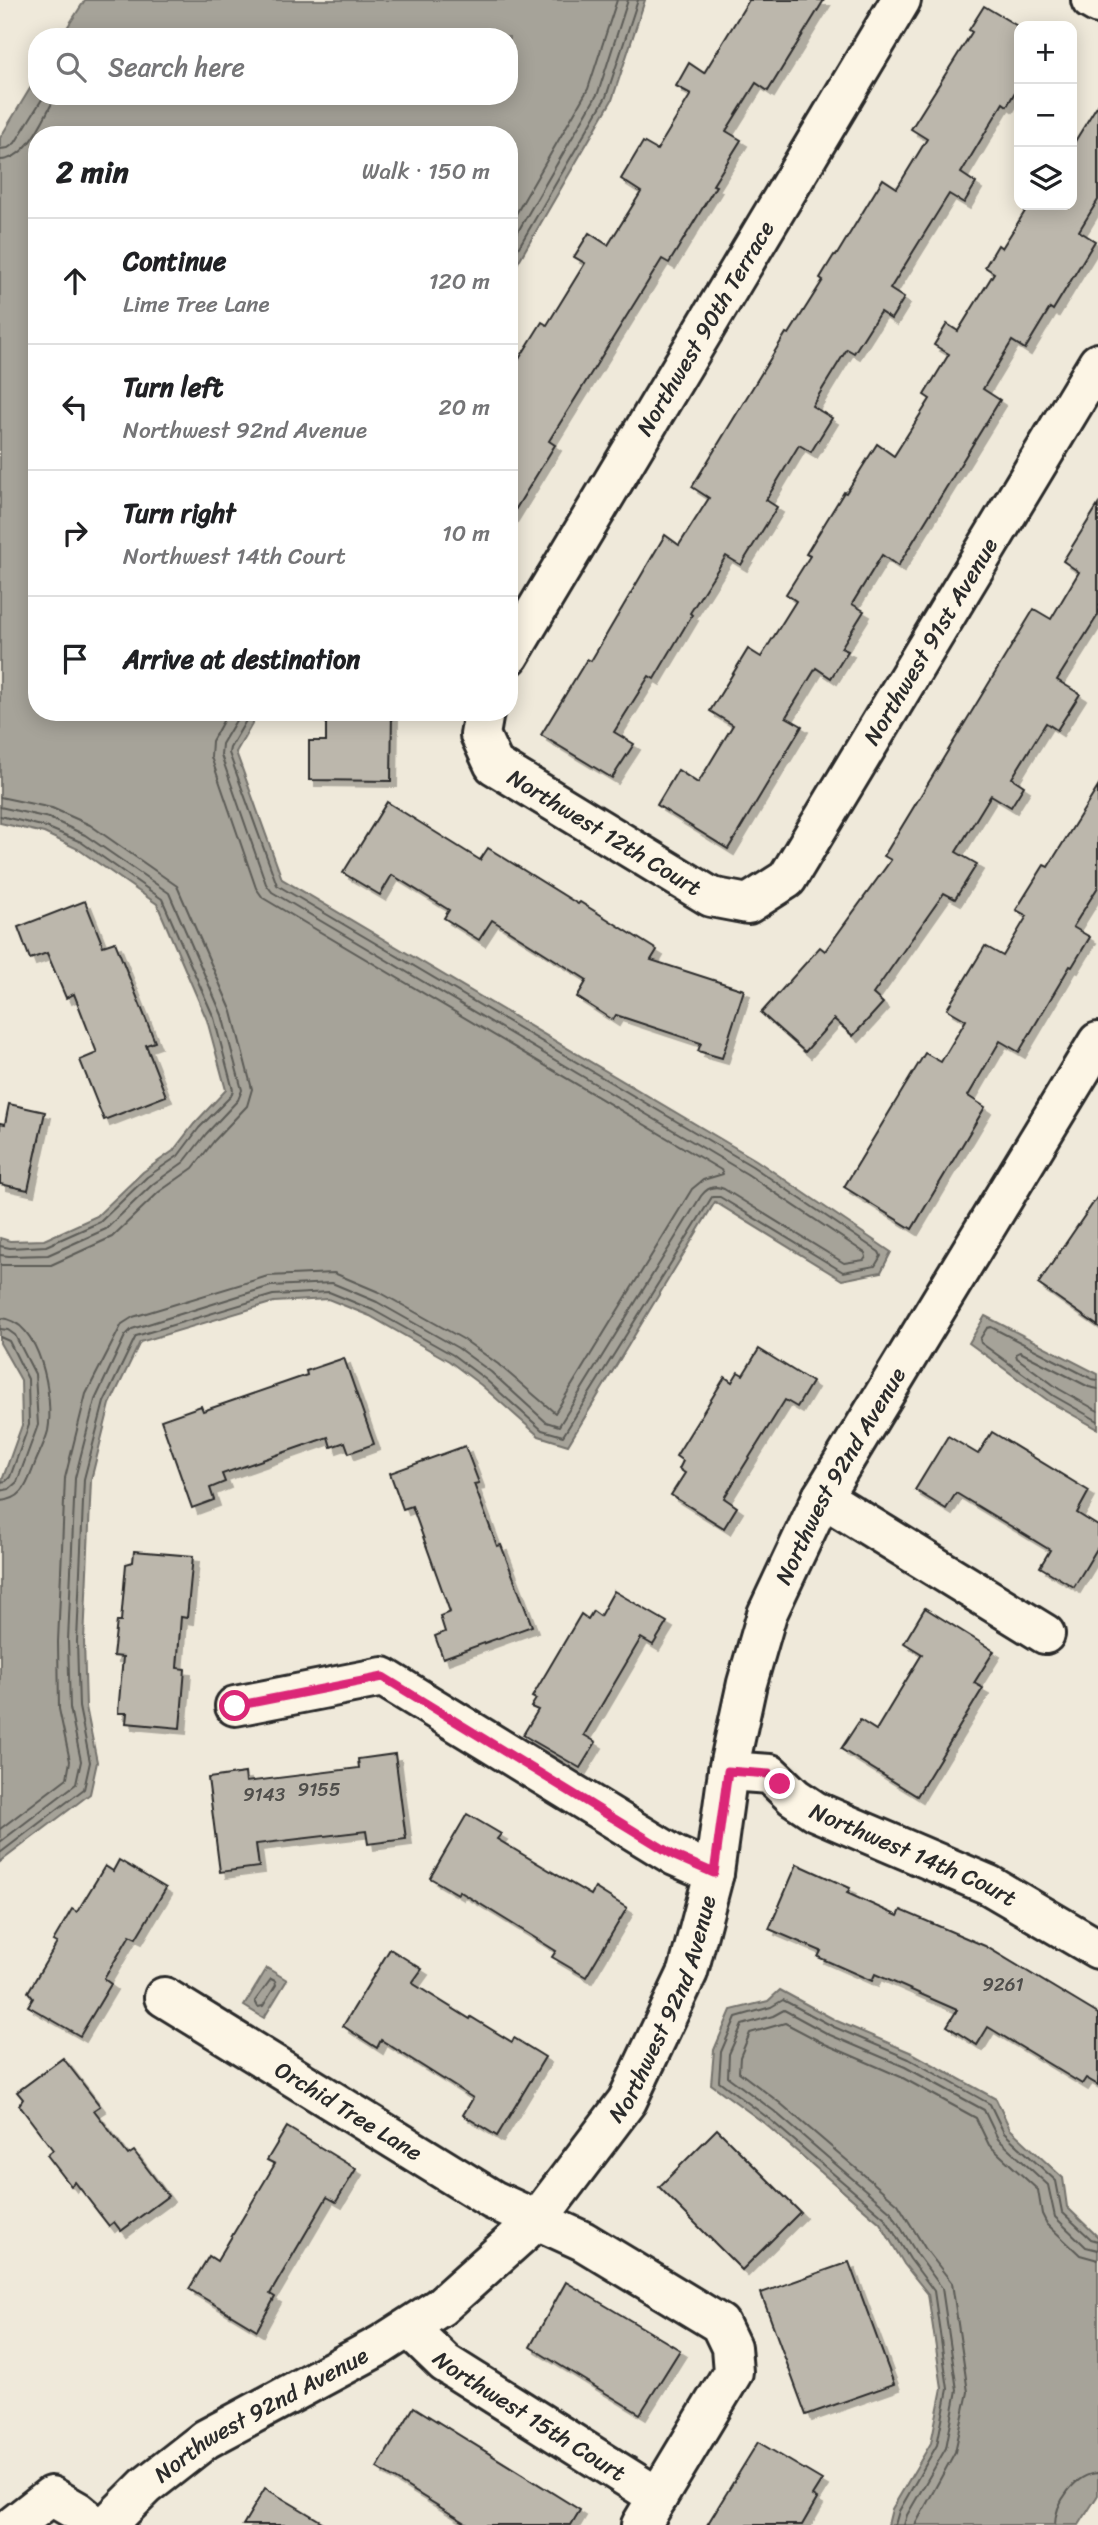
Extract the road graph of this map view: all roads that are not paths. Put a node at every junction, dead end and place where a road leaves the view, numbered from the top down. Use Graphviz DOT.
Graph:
graph roads {
  1 [pos="901,0"];
  2 [pos="1091,0"];
  3 [pos="1098,4"];
  4 [pos="1098,363"];
  5 [pos="518,641"];
  6 [pos="482,724"];
  7 [pos="748,904"];
  8 [pos="1098,1042"];
  9 [pos="822,1497"];
  10 [pos="1045,1634"];
  11 [pos="235,1706"];
  12 [pos="728,1771"];
  13 [pos="714,1873"];
  14 [pos="1098,1948"];
  15 [pos="164,1997"];
  16 [pos="537,2220"];
  17 [pos="409,2328"];
  18 [pos="649,2511"];
  19 [pos="14,2525"];
  20 [pos="94,2525"];
  21 [pos="107,2525"];
  1 -- 5 [label="street, Northwest 90th Terrace"];
  2 -- 3 [label="street"];
  4 -- 7 [label="street, Northwest 91st Avenue"];
  6 -- 7 [label="street, Northwest 12th Court"];
  8 -- 9 [label="street, Northwest 92nd Avenue"];
  9 -- 10 [label="street"];
  9 -- 12 [label="street, Northwest 92nd Avenue"];
  11 -- 13 [label="street"];
  12 -- 13 [label="street, Northwest 92nd Avenue"];
  12 -- 14 [label="street, Northwest 14th Court"];
  13 -- 16 [label="street, Northwest 92nd Avenue"];
  15 -- 16 [label="street, Orchid Tree Lane"];
  16 -- 17 [label="street, Northwest 92nd Avenue"];
  16 -- 18 [label="street, Orchid Tree Lane"];
  17 -- 18 [label="street, Northwest 15th Court"];
  17 -- 21 [label="street, Northwest 92nd Avenue"];
  19 -- 20 [label="street"];
}
